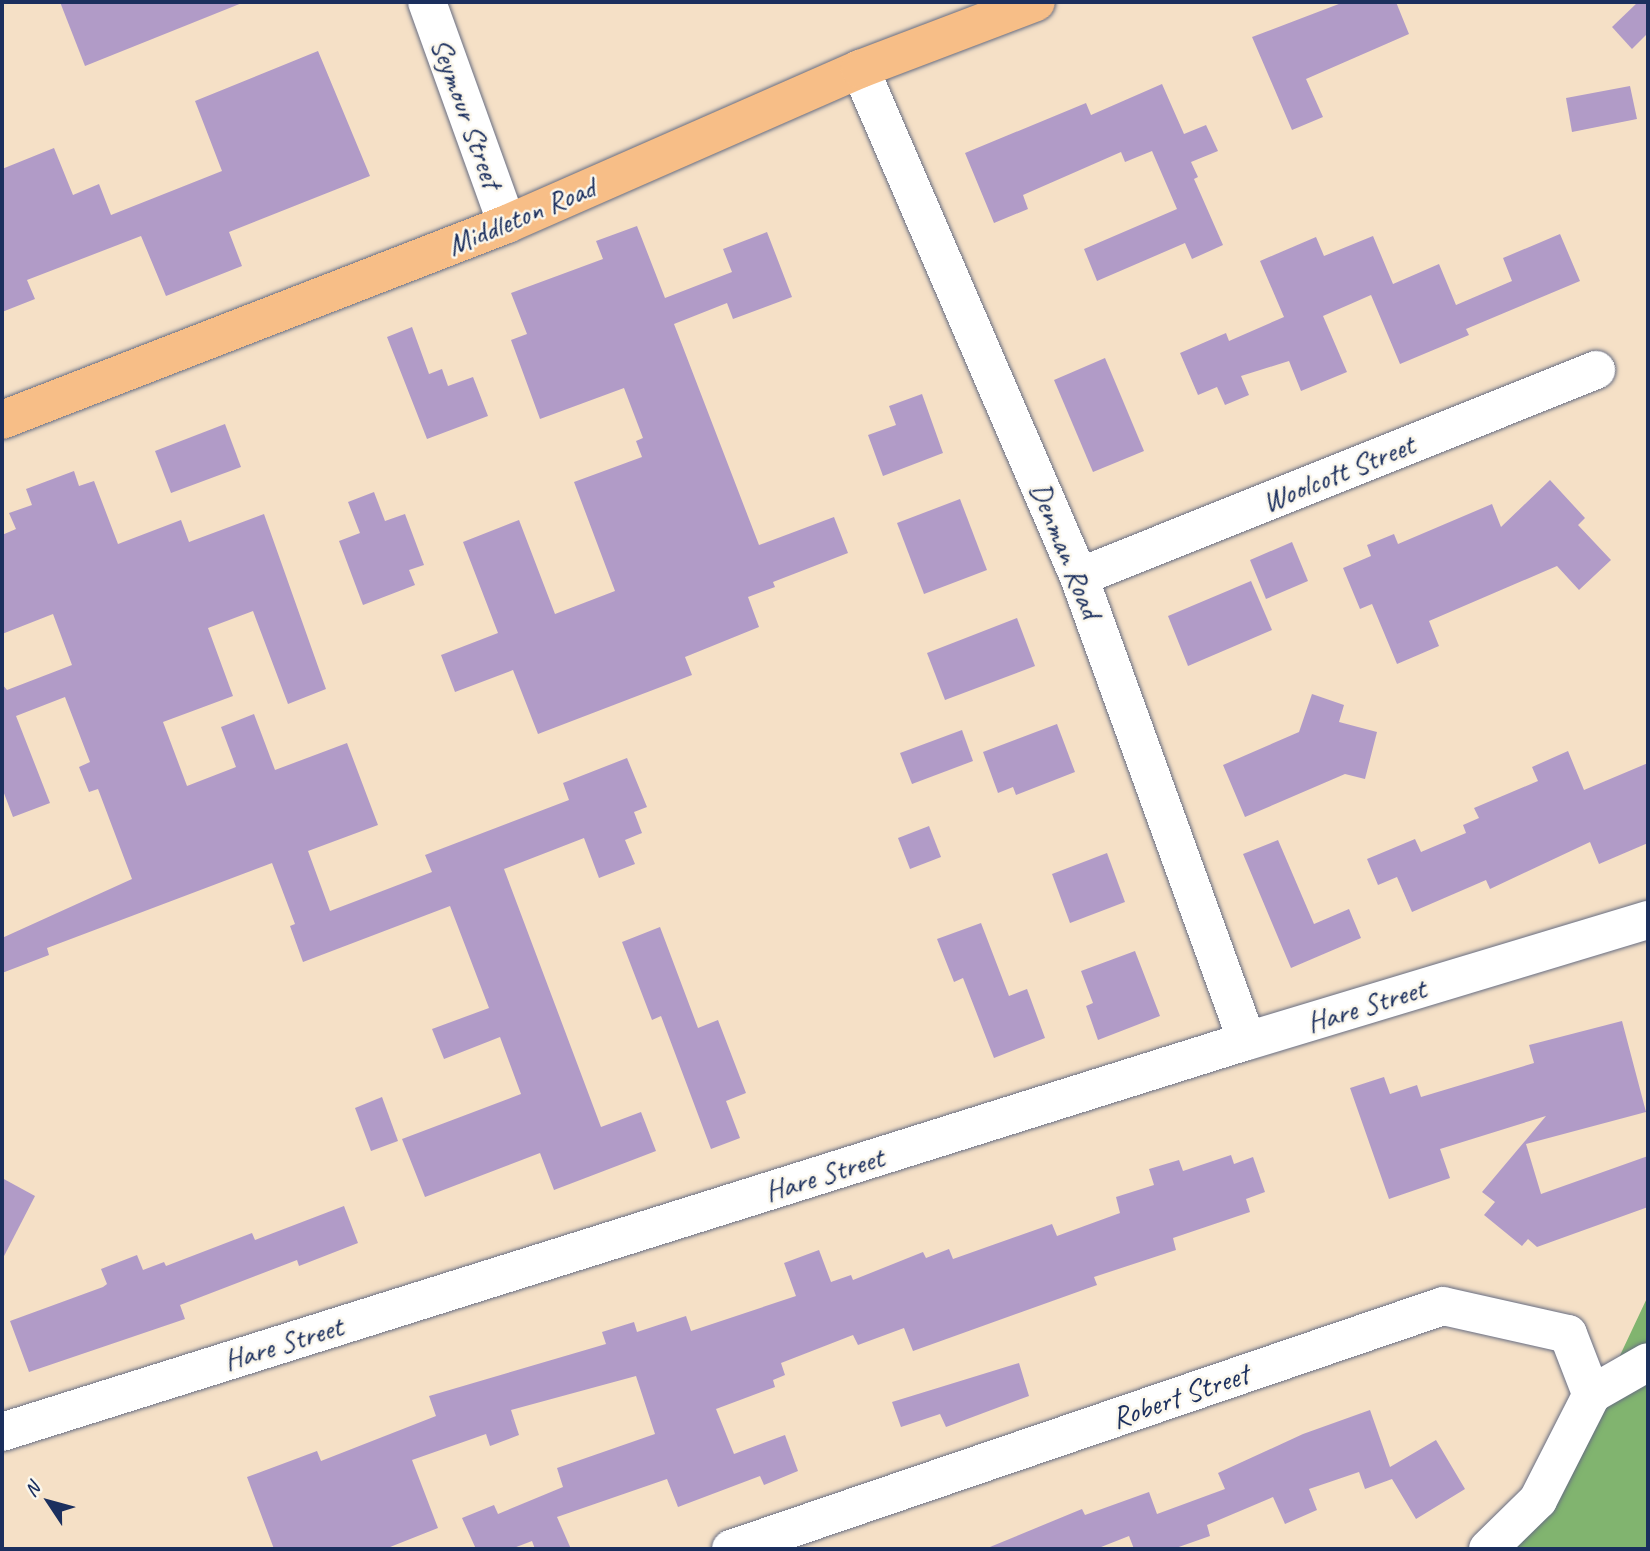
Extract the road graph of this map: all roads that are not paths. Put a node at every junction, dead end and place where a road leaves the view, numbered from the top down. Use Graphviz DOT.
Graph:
graph roads {
  1 [pos="427,2"];
  2 [pos="1036,2"];
  3 [pos="860,69"];
  4 [pos="507,224"];
  5 [pos="1596,370"];
  6 [pos="2,420"];
  7 [pos="1079,577"];
  8 [pos="1648,920"];
  9 [pos="1247,1041"];
  10 [pos="1648,1362"];
  11 [pos="1592,1396"];
  12 [pos="2,1432"];
  13 [pos="732,1549"];
  14 [pos="1488,1549"];
  1 -- 4 [label="street, Seymour Street"];
  2 -- 3 [label="main road, Middleton Road"];
  3 -- 4 [label="main road, Middleton Road"];
  3 -- 7 [label="street, Denman Road"];
  4 -- 6 [label="main road, Middleton Road"];
  5 -- 7 [label="street, Woolcott Street"];
  7 -- 9 [label="street, Denman Road"];
  8 -- 9 [label="street, Hare Street"];
  9 -- 12 [label="street, Hare Street"];
  10 -- 11 [label="street"];
  11 -- 13 [label="street, Robert Street"];
  11 -- 14 [label="street"];
}
